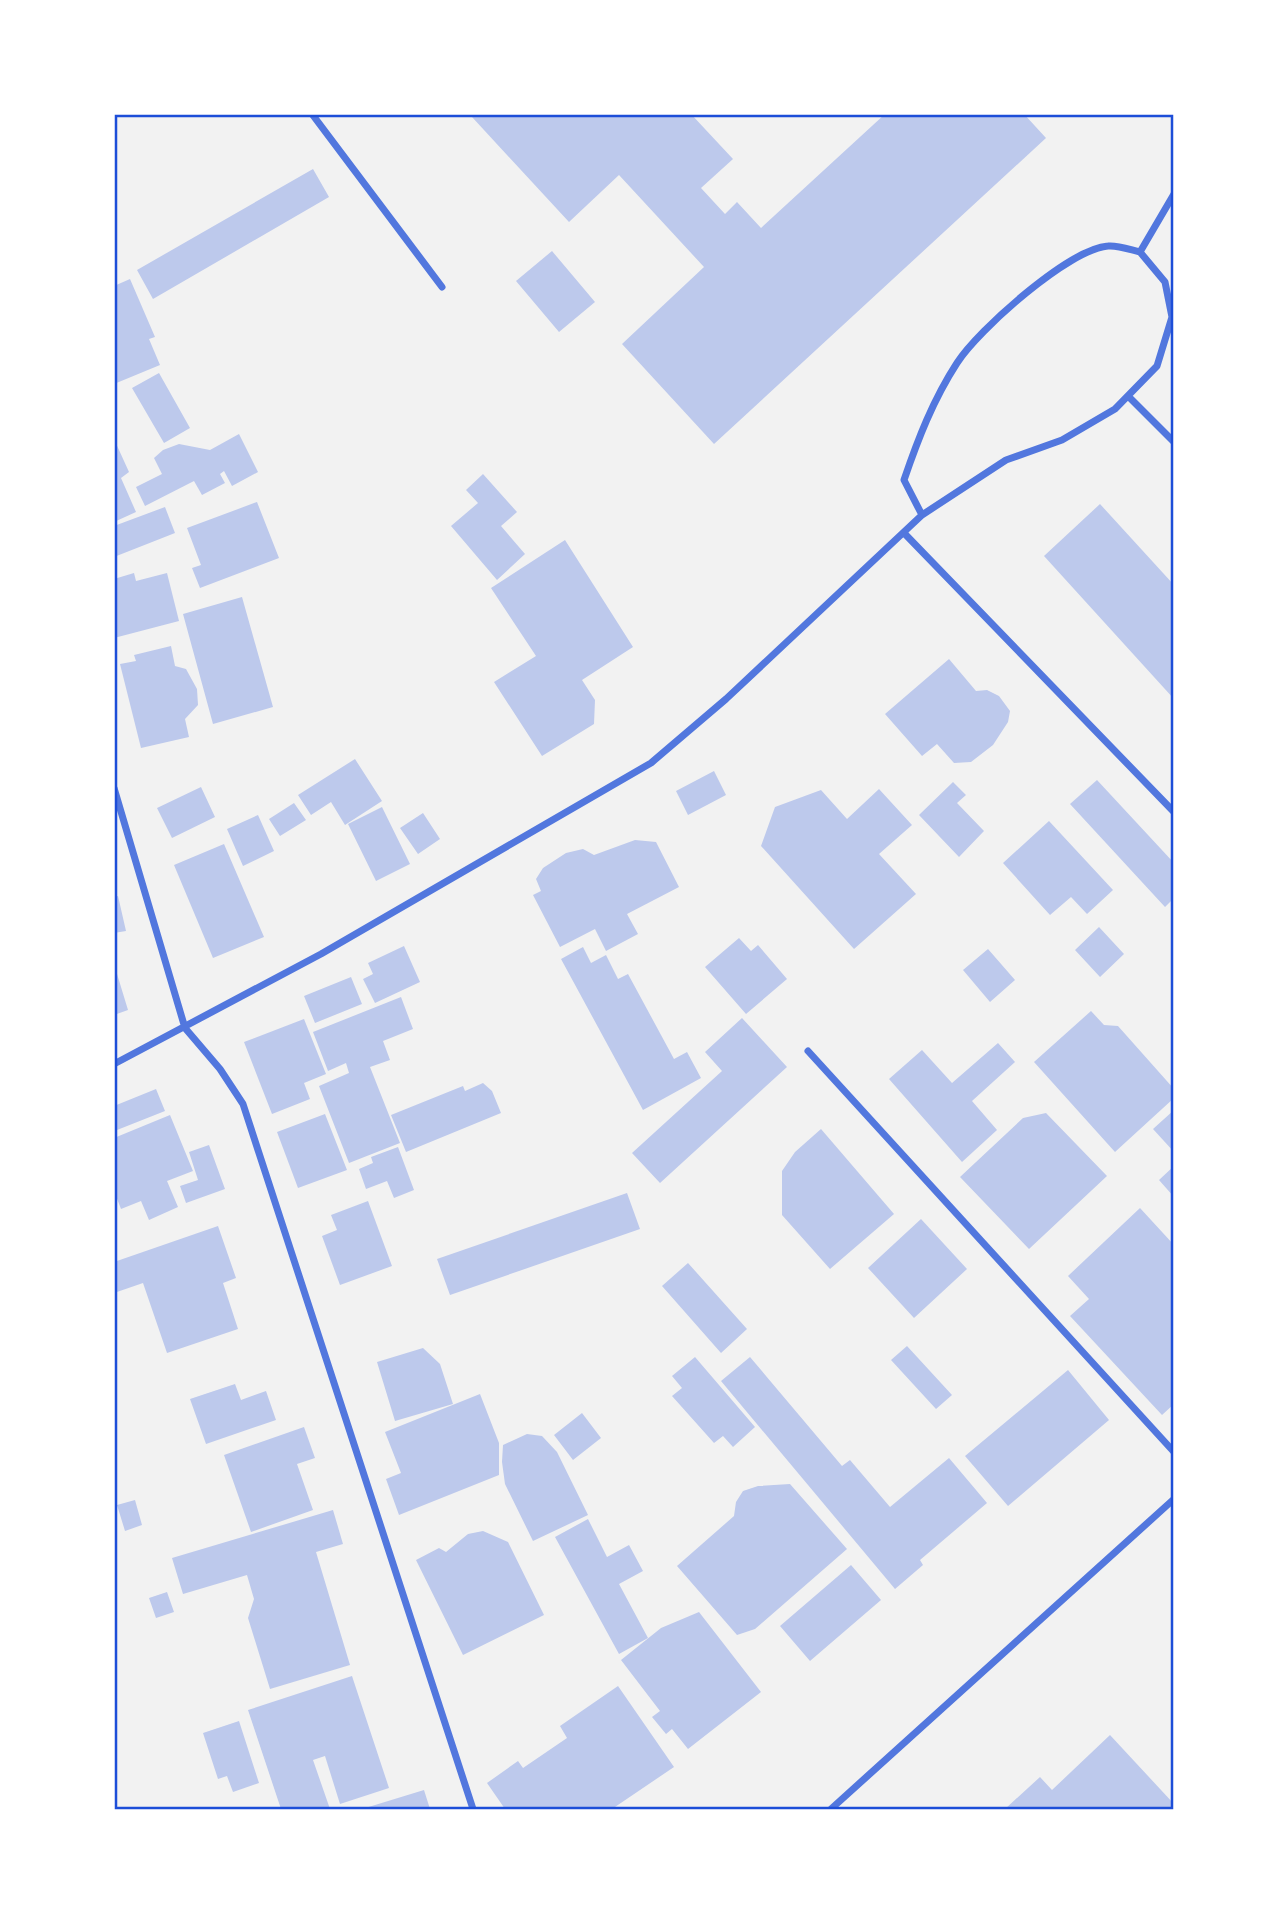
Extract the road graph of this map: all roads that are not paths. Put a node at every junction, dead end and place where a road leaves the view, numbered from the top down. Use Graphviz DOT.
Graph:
graph roads {
  1 [pos="312,114"];
  2 [pos="1174,194"];
  3 [pos="1140,252"];
  4 [pos="442,287"];
  5 [pos="1128,396"];
  6 [pos="1174,442"];
  7 [pos="922,515"];
  8 [pos="904,533"];
  9 [pos="114,788"];
  10 [pos="1174,812"];
  11 [pos="185,1028"];
  12 [pos="808,1052"];
  13 [pos="114,1064"];
  14 [pos="1174,1452"];
  15 [pos="1174,1499"];
  16 [pos="473,1809"];
  17 [pos="831,1809"];
  1 -- 4 [label="street"];
  2 -- 3 [label="street"];
  3 -- 5 [label="street"];
  3 -- 7 [label="street"];
  5 -- 6 [label="street"];
  5 -- 7 [label="street"];
  7 -- 8 [label="street"];
  8 -- 10 [label="street"];
  8 -- 11 [label="street"];
  9 -- 11 [label="street"];
  11 -- 13 [label="street"];
  11 -- 16 [label="street"];
  12 -- 14 [label="street"];
  15 -- 17 [label="street"];
}
